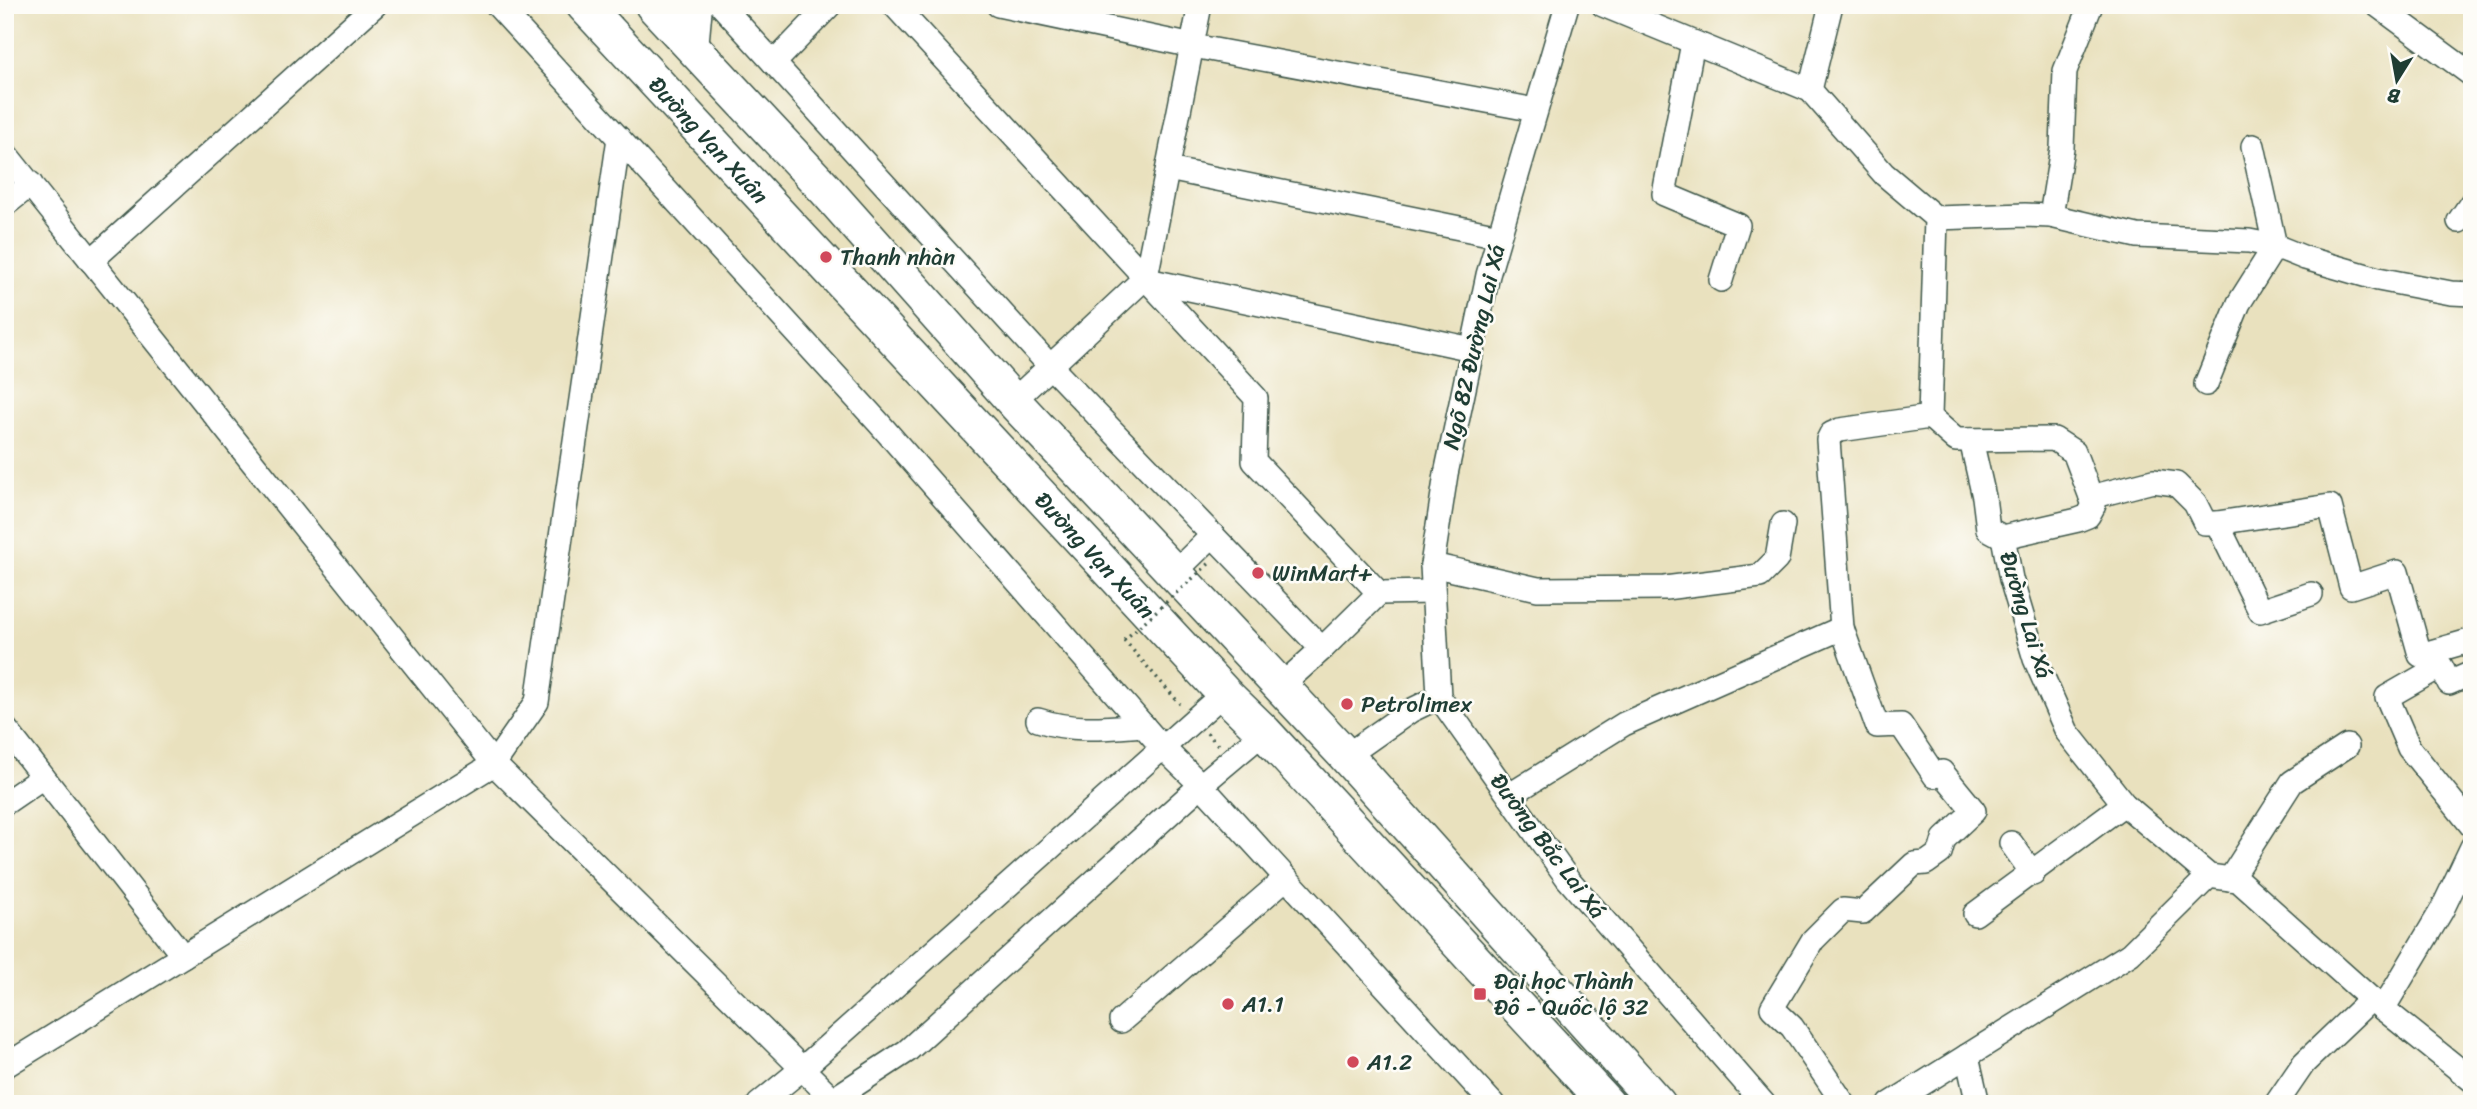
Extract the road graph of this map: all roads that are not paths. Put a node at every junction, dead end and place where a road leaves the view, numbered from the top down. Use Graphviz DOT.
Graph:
graph roads {
  1 [pos="375,5"];
  2 [pos="497,5"];
  3 [pos="584,5"];
  4 [pos="696,5"];
  5 [pos="721,5"];
  6 [pos="830,5"];
  7 [pos="894,5"];
  8 [pos="998,5"];
  9 [pos="1200,5"];
  10 [pos="1567,5"];
  11 [pos="1831,5"];
  12 [pos="2091,5"];
  13 [pos="2377,5"];
  14 [pos="655,6"];
  15 [pos="1611,7"];
  16 [pos="1693,43"];
  17 [pos="1193,46"];
  18 [pos="693,48"];
  19 [pos="774,63"];
  20 [pos="2472,75"];
  21 [pos="1810,90"];
  22 [pos="1535,110"];
  23 [pos="619,138"];
  24 [pos="2253,146"];
  25 [pos="5,153"];
  26 [pos="1168,169"];
  27 [pos="31,184"];
  28 [pos="825,189"];
  29 [pos="2472,202"];
  30 [pos="5,205"];
  31 [pos="2051,216"];
  32 [pos="1936,218"];
  33 [pos="2459,221"];
  34 [pos="788,224"];
  35 [pos="1499,236"];
  36 [pos="2275,246"];
  37 [pos="92,261"];
  38 [pos="1147,278"];
  39 [pos="1721,280"];
  40 [pos="2472,294"];
  41 [pos="1472,349"];
  42 [pos="1051,366"];
  43 [pos="2206,384"];
  44 [pos="1013,401"];
  45 [pos="1930,418"];
  46 [pos="1971,440"];
  47 [pos="2091,497"];
  48 [pos="2217,523"];
  49 [pos="1783,524"];
  50 [pos="1213,535"];
  51 [pos="2003,537"];
  52 [pos="1432,565"];
  53 [pos="1174,573"];
  54 [pos="1433,592"];
  55 [pos="1379,593"];
  56 [pos="2311,594"];
  57 [pos="1842,628"];
  58 [pos="2472,648"];
  59 [pos="1322,649"];
  60 [pos="2472,673"];
  61 [pos="1281,686"];
  62 [pos="1224,693"];
  63 [pos="1438,697"];
  64 [pos="1038,720"];
  65 [pos="1143,725"];
  66 [pos="5,728"];
  67 [pos="1264,732"];
  68 [pos="2347,746"];
  69 [pos="1162,747"];
  70 [pos="1346,756"];
  71 [pos="494,764"];
  72 [pos="43,777"];
  73 [pos="1200,785"];
  74 [pos="1510,795"];
  75 [pos="5,803"];
  76 [pos="2124,804"];
  77 [pos="2472,826"];
  78 [pos="2011,843"];
  79 [pos="2472,847"];
  80 [pos="2033,874"];
  81 [pos="2220,877"];
  82 [pos="1286,878"];
  83 [pos="1975,914"];
  84 [pos="183,956"];
  85 [pos="2377,1004"];
  86 [pos="1121,1021"];
  87 [pos="1967,1056"];
  88 [pos="5,1066"];
  89 [pos="803,1068"];
  90 [pos="2472,1080"];
  91 [pos="832,1102"];
  92 [pos="759,1104"];
  93 [pos="1493,1104"];
  94 [pos="1607,1104"];
  95 [pos="1658,1104"];
  96 [pos="1764,1104"];
  97 [pos="1844,1104"];
  98 [pos="1890,1104"];
  99 [pos="1978,1104"];
  100 [pos="2276,1104"];
  1 -- 37 [label="street"];
  2 -- 23 [label="street"];
  3 -- 34 [label="highway, Đường Vạn Xuân"];
  4 -- 18 [label="main road"];
  5 -- 19 [label="street"];
  6 -- 19 [label="street"];
  7 -- 38 [label="street"];
  8 -- 17 [label="street"];
  9 -- 17 [label="street"];
  10 -- 22 [label="street, Ngõ 82 Đường Lai Xá"];
  11 -- 21 [label="street"];
  12 -- 31 [label="street"];
  13 -- 20 [label="street"];
  14 -- 18 [label="highway, Đường Vạn Xuân"];
  15 -- 16 [label="street"];
  16 -- 21 [label="street"];
  16 -- 39 [label="street"];
  17 -- 22 [label="street"];
  17 -- 26 [label="street"];
  18 -- 28 [label="highway, Đường Vạn Xuân"];
  19 -- 42 [label="street"];
  21 -- 32 [label="street"];
  22 -- 35 [label="street, Ngõ 82 Đường Lai Xá"];
  23 -- 65 [label="street"];
  23 -- 71 [label="street"];
  24 -- 36 [label="street"];
  25 -- 27 [label="street"];
  26 -- 35 [label="street"];
  26 -- 38 [label="street"];
  27 -- 30 [label="street"];
  27 -- 37 [label="street"];
  28 -- 34 [label="highway"];
  28 -- 44 [label="highway, Đường Vạn Xuân"];
  29 -- 33 [label="street"];
  31 -- 32 [label="street"];
  31 -- 36 [label="street"];
  32 -- 45 [label="street"];
  34 -- 62 [label="highway, Đường Vạn Xuân"];
  35 -- 41 [label="street, Ngõ 82 Đường Lai Xá"];
  36 -- 40 [label="street"];
  36 -- 43 [label="street"];
  37 -- 71 [label="street"];
  38 -- 41 [label="street"];
  38 -- 42 [label="street"];
  38 -- 55 [label="street"];
  41 -- 52 [label="street, Ngõ 82 Đường Lai Xá"];
  42 -- 44 [label="street"];
  42 -- 50 [label="street"];
  44 -- 53 [label="highway, Đường Vạn Xuân"];
  45 -- 46 [label="street"];
  45 -- 57 [label="street"];
  46 -- 47 [label="street"];
  46 -- 51 [label="street"];
  47 -- 48 [label="street"];
  47 -- 51 [label="street, Đường Lai Xá"];
  48 -- 56 [label="street"];
  48 -- 58 [label="street"];
  49 -- 52 [label="street"];
  50 -- 53 [label="street"];
  50 -- 59 [label="street"];
  51 -- 76 [label="street, Đường Lai Xá"];
  52 -- 54 [label="street, Ngõ 82 Đường Lai Xá"];
  53 -- 61 [label="highway, Đường Vạn Xuân"];
  54 -- 55 [label="street"];
  54 -- 63 [label="street, Ngõ 82 Đường Lai Xá"];
  55 -- 59 [label="street"];
  57 -- 74 [label="street"];
  57 -- 97 [label="street"];
  59 -- 61 [label="street"];
  60 -- 77 [label="street"];
  61 -- 70 [label="highway, Đường Vạn Xuân"];
  62 -- 67 [label="highway, Đường Vạn Xuân"];
  62 -- 69 [label="street"];
  63 -- 70 [label="street"];
  63 -- 74 [label="street, Đường Bắc Lai Xá"];
  64 -- 65 [label="street"];
  65 -- 69 [label="street"];
  66 -- 72 [label="street"];
  67 -- 73 [label="street"];
  67 -- 94 [label="highway, Đường Vạn Xuân"];
  68 -- 81 [label="street"];
  69 -- 73 [label="street"];
  69 -- 89 [label="street"];
  70 -- 95 [label="highway, Đường Vạn Xuân"];
  71 -- 84 [label="street"];
  71 -- 89 [label="street"];
  72 -- 75 [label="street"];
  72 -- 84 [label="street"];
  73 -- 82 [label="street"];
  73 -- 91 [label="street"];
  74 -- 96 [label="street, Đường Bắc Lai Xá"];
  76 -- 80 [label="street"];
  76 -- 81 [label="street, Đường Lai Xá"];
  78 -- 80 [label="street"];
  79 -- 85 [label="street"];
  80 -- 83 [label="street"];
  81 -- 85 [label="street, Đường Lai Xá"];
  81 -- 87 [label="street"];
  82 -- 86 [label="street"];
  82 -- 93 [label="street"];
  84 -- 88 [label="street"];
  85 -- 90 [label="street, Đường Lai Xá"];
  85 -- 100 [label="street"];
  87 -- 98 [label="street"];
  87 -- 99 [label="street"];
  89 -- 91 [label="street"];
  89 -- 92 [label="street"];
}
